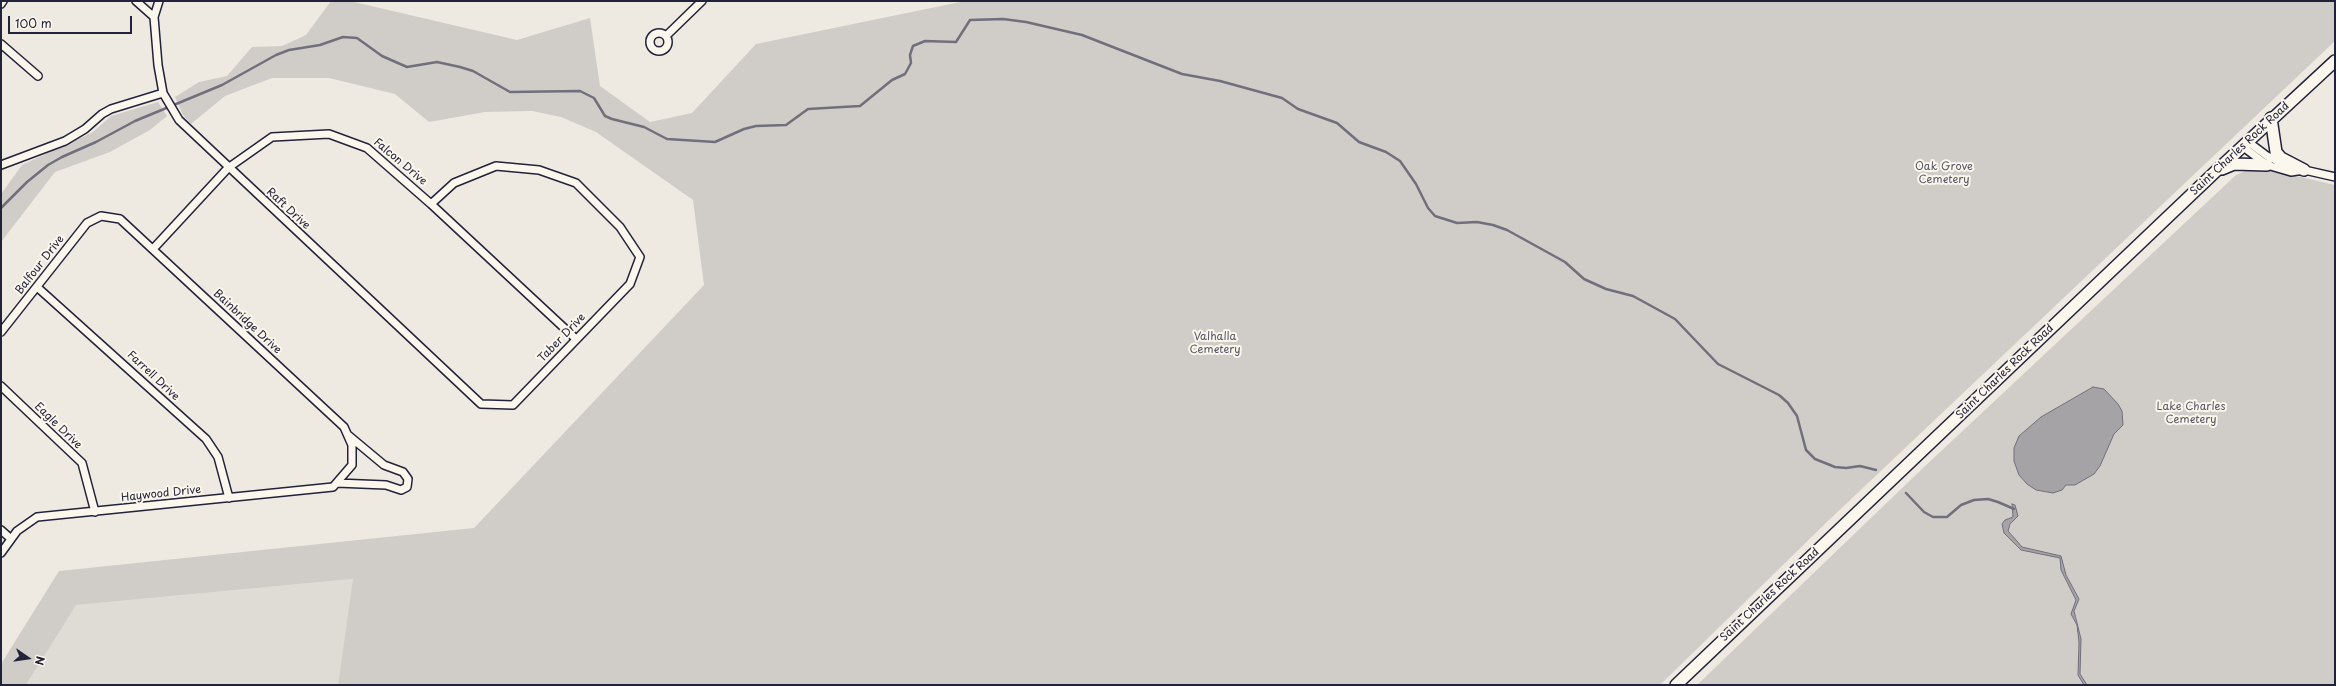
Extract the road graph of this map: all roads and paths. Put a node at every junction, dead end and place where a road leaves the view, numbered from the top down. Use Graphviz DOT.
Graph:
graph roads {
  1 [pos="4,1"];
  2 [pos="136,1"];
  3 [pos="159,1"];
  4 [pos="702,1"];
  5 [pos="1,4"];
  6 [pos="154,17"];
  7 [pos="666,36"];
  8 [pos="1,44"];
  9 [pos="2335,61"];
  10 [pos="38,76"];
  11 [pos="163,93"];
  12 [pos="2271,118"];
  13 [pos="2245,144"];
  14 [pos="1,165"];
  15 [pos="2267,165"];
  16 [pos="228,168"];
  17 [pos="2304,170"];
  18 [pos="2214,172"];
  19 [pos="2335,177"];
  20 [pos="431,204"];
  21 [pos="101,216"];
  22 [pos="153,249"];
  23 [pos="37,287"];
  24 [pos="1,332"];
  25 [pos="576,339"];
  26 [pos="1,386"];
  27 [pos="481,404"];
  28 [pos="347,434"];
  29 [pos="337,483"];
  30 [pos="229,498"];
  31 [pos="95,512"];
  32 [pos="1,530"];
  33 [pos="10,538"];
  34 [pos="1,553"];
  35 [pos="1676,685"];
  1 -- 5 [label="street"];
  2 -- 6 [label="street"];
  3 -- 6 [label="street"];
  4 -- 7 [label="street"];
  6 -- 11 [label="street, Raft Drive"];
  8 -- 10 [label="street"];
  9 -- 12 [label="main road, Saint Charles Rock Road"];
  11 -- 14 [label="street"];
  11 -- 16 [label="street, Raft Drive"];
  12 -- 13 [label="main road, Saint Charles Rock Road"];
  12 -- 17 [label="main road"];
  13 -- 15 [label="street"];
  13 -- 17 [label="street"];
  13 -- 18 [label="main road, Saint Charles Rock Road"];
  15 -- 17 [label="street"];
  15 -- 18 [label="main road"];
  16 -- 20 [label="street, Falcon Drive"];
  16 -- 22 [label="street, Falcon Drive"];
  16 -- 27 [label="street, Raft Drive"];
  17 -- 19 [label="street"];
  18 -- 35 [label="main road, Saint Charles Rock Road"];
  20 -- 25 [label="street, Falcon Drive"];
  20 -- 25 [label="street, Taber Drive"];
  21 -- 22 [label="street, Bainbridge Drive"];
  21 -- 23 [label="street, Balfour Drive"];
  22 -- 28 [label="street, Bainbridge Drive"];
  23 -- 24 [label="street, Balfour Drive"];
  23 -- 30 [label="street, Farrell Drive"];
  25 -- 27 [label="street, Taber Drive"];
  26 -- 31 [label="street, Eagle Drive"];
  28 -- 29 [label="street, Bainbridge Drive"];
  28 -- 29 [label="street, Haywood Drive"];
  29 -- 30 [label="street, Haywood Drive"];
  30 -- 31 [label="street, Haywood Drive"];
  31 -- 33 [label="street, Haywood Drive"];
  32 -- 33 [label="street"];
  33 -- 34 [label="street, Haywood Drive"];
}
